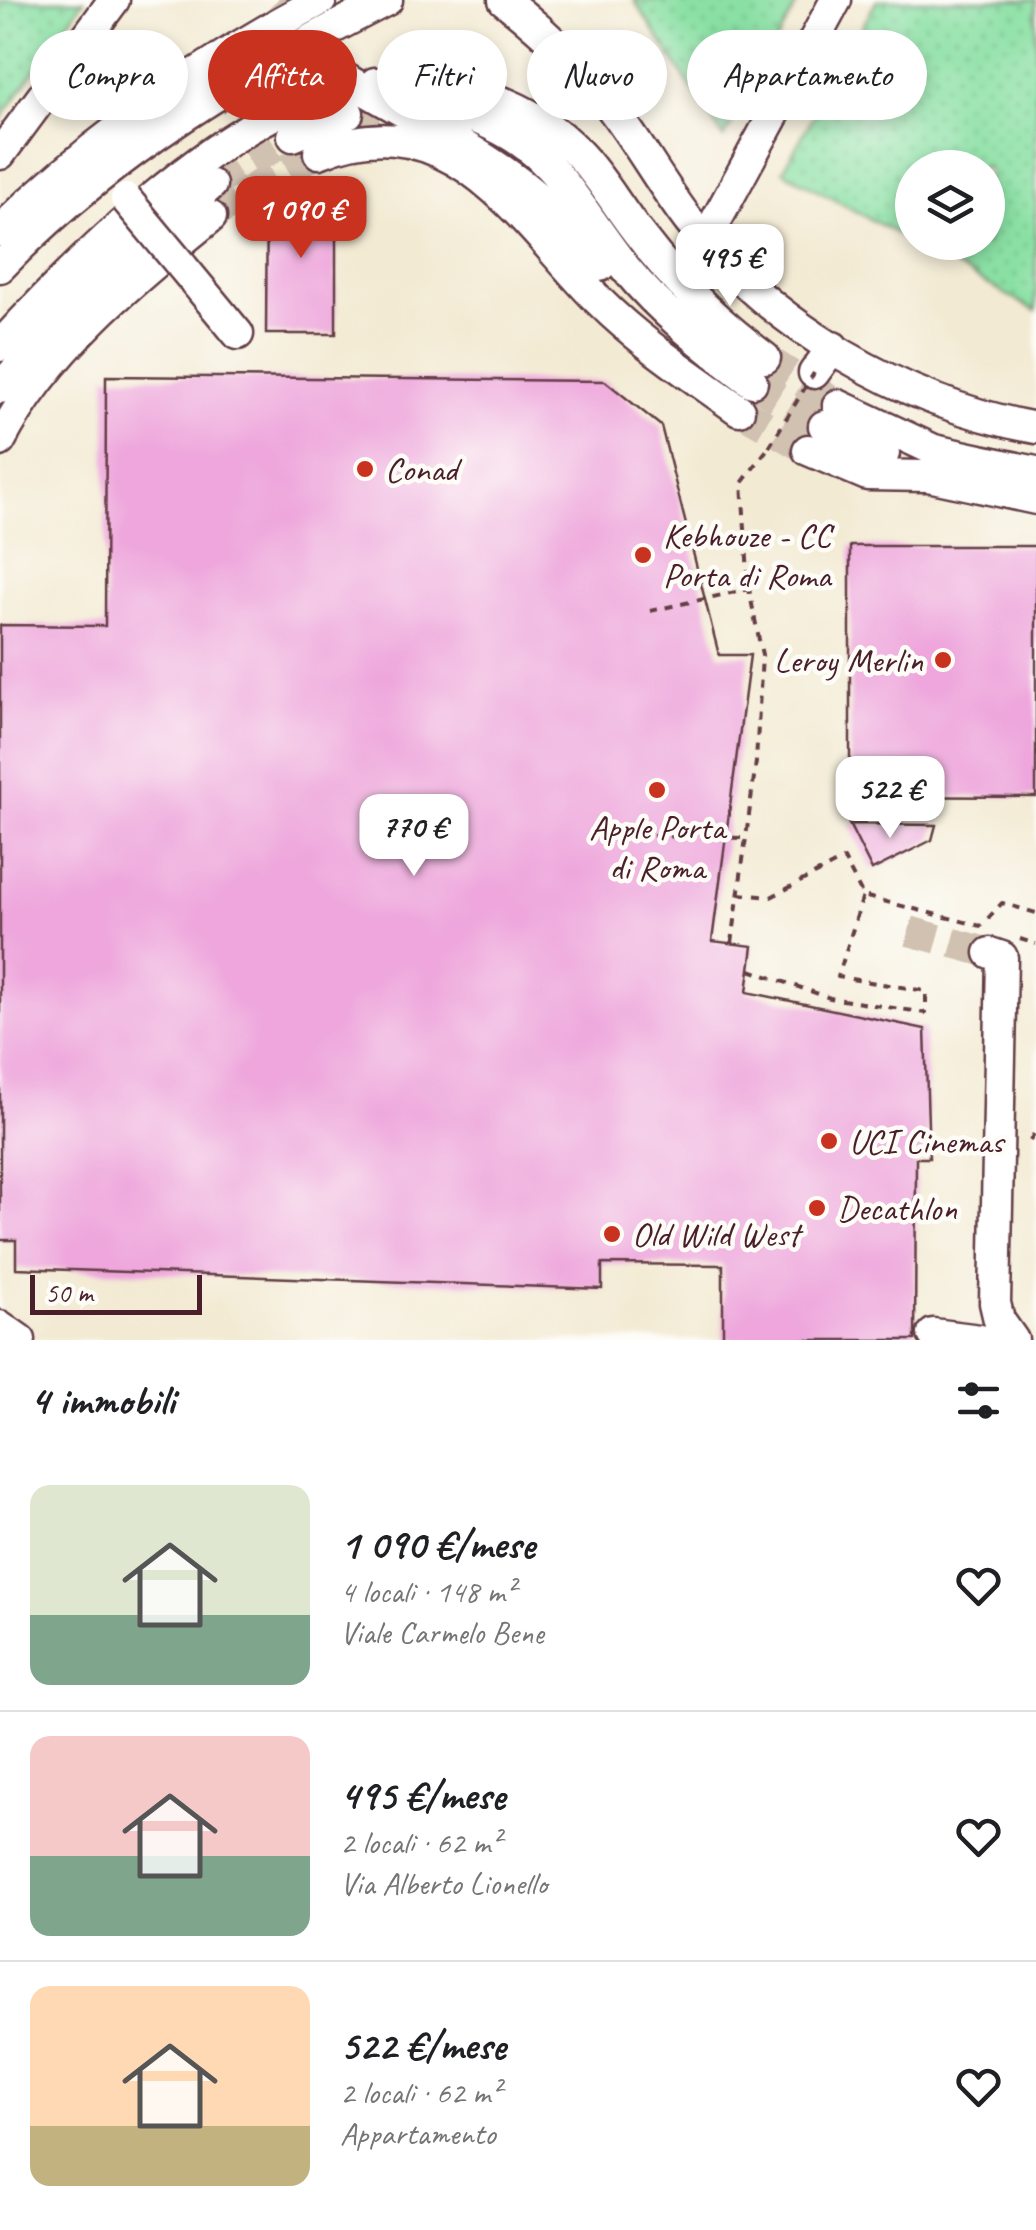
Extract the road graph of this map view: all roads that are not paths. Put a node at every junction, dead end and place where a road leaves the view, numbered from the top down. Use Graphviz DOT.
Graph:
graph roads {
  1 [pos="114,0"];
  2 [pos="321,0"];
  3 [pos="388,0"];
  4 [pos="504,0"];
  5 [pos="836,0"];
  6 [pos="357,103"];
  7 [pos="507,104"];
  8 [pos="357,108"];
  9 [pos="266,120"];
  10 [pos="310,120"];
  11 [pos="479,120"];
  12 [pos="293,136"];
  13 [pos="405,143"];
  14 [pos="320,153"];
  15 [pos="0,154"];
  16 [pos="104,174"];
  17 [pos="211,185"];
  18 [pos="211,217"];
  19 [pos="0,231"];
  20 [pos="705,241"];
  21 [pos="600,266"];
  22 [pos="0,267"];
  23 [pos="238,334"];
  24 [pos="0,346"];
  25 [pos="833,346"];
  26 [pos="814,373"];
  27 [pos="0,388"];
  28 [pos="739,410"];
  29 [pos="824,427"];
  30 [pos="1036,428"];
  31 [pos="0,441"];
  32 [pos="884,454"];
  33 [pos="1035,484"];
  34 [pos="1004,950"];
  35 [pos="0,1326"];
  36 [pos="933,1334"];
  37 [pos="20,1340"];
  38 [pos="980,1340"];
  39 [pos="1013,1340"];
  1 -- 15 [label="street"];
  2 -- 19 [label="street"];
  3 -- 16 [label="street"];
  4 -- 20 [label="street"];
  5 -- 20 [label="street"];
  6 -- 21 [label="street"];
  7 -- 11 [label="street"];
  8 -- 13 [label="street"];
  9 -- 24 [label="street"];
  10 -- 12 [label="street"];
  13 -- 14 [label="street"];
  13 -- 28 [label="street"];
  16 -- 22 [label="street"];
  16 -- 23 [label="street, bridge"];
  17 -- 27 [label="street"];
  18 -- 31 [label="street"];
  20 -- 25 [label="street"];
  25 -- 26 [label="street"];
  25 -- 30 [label="street"];
  29 -- 32 [label="street"];
  29 -- 33 [label="street"];
  29 -- 33 [label="street"];
  34 -- 39 [label="street"];
  35 -- 37 [label="street"];
  36 -- 38 [label="street"];
}
